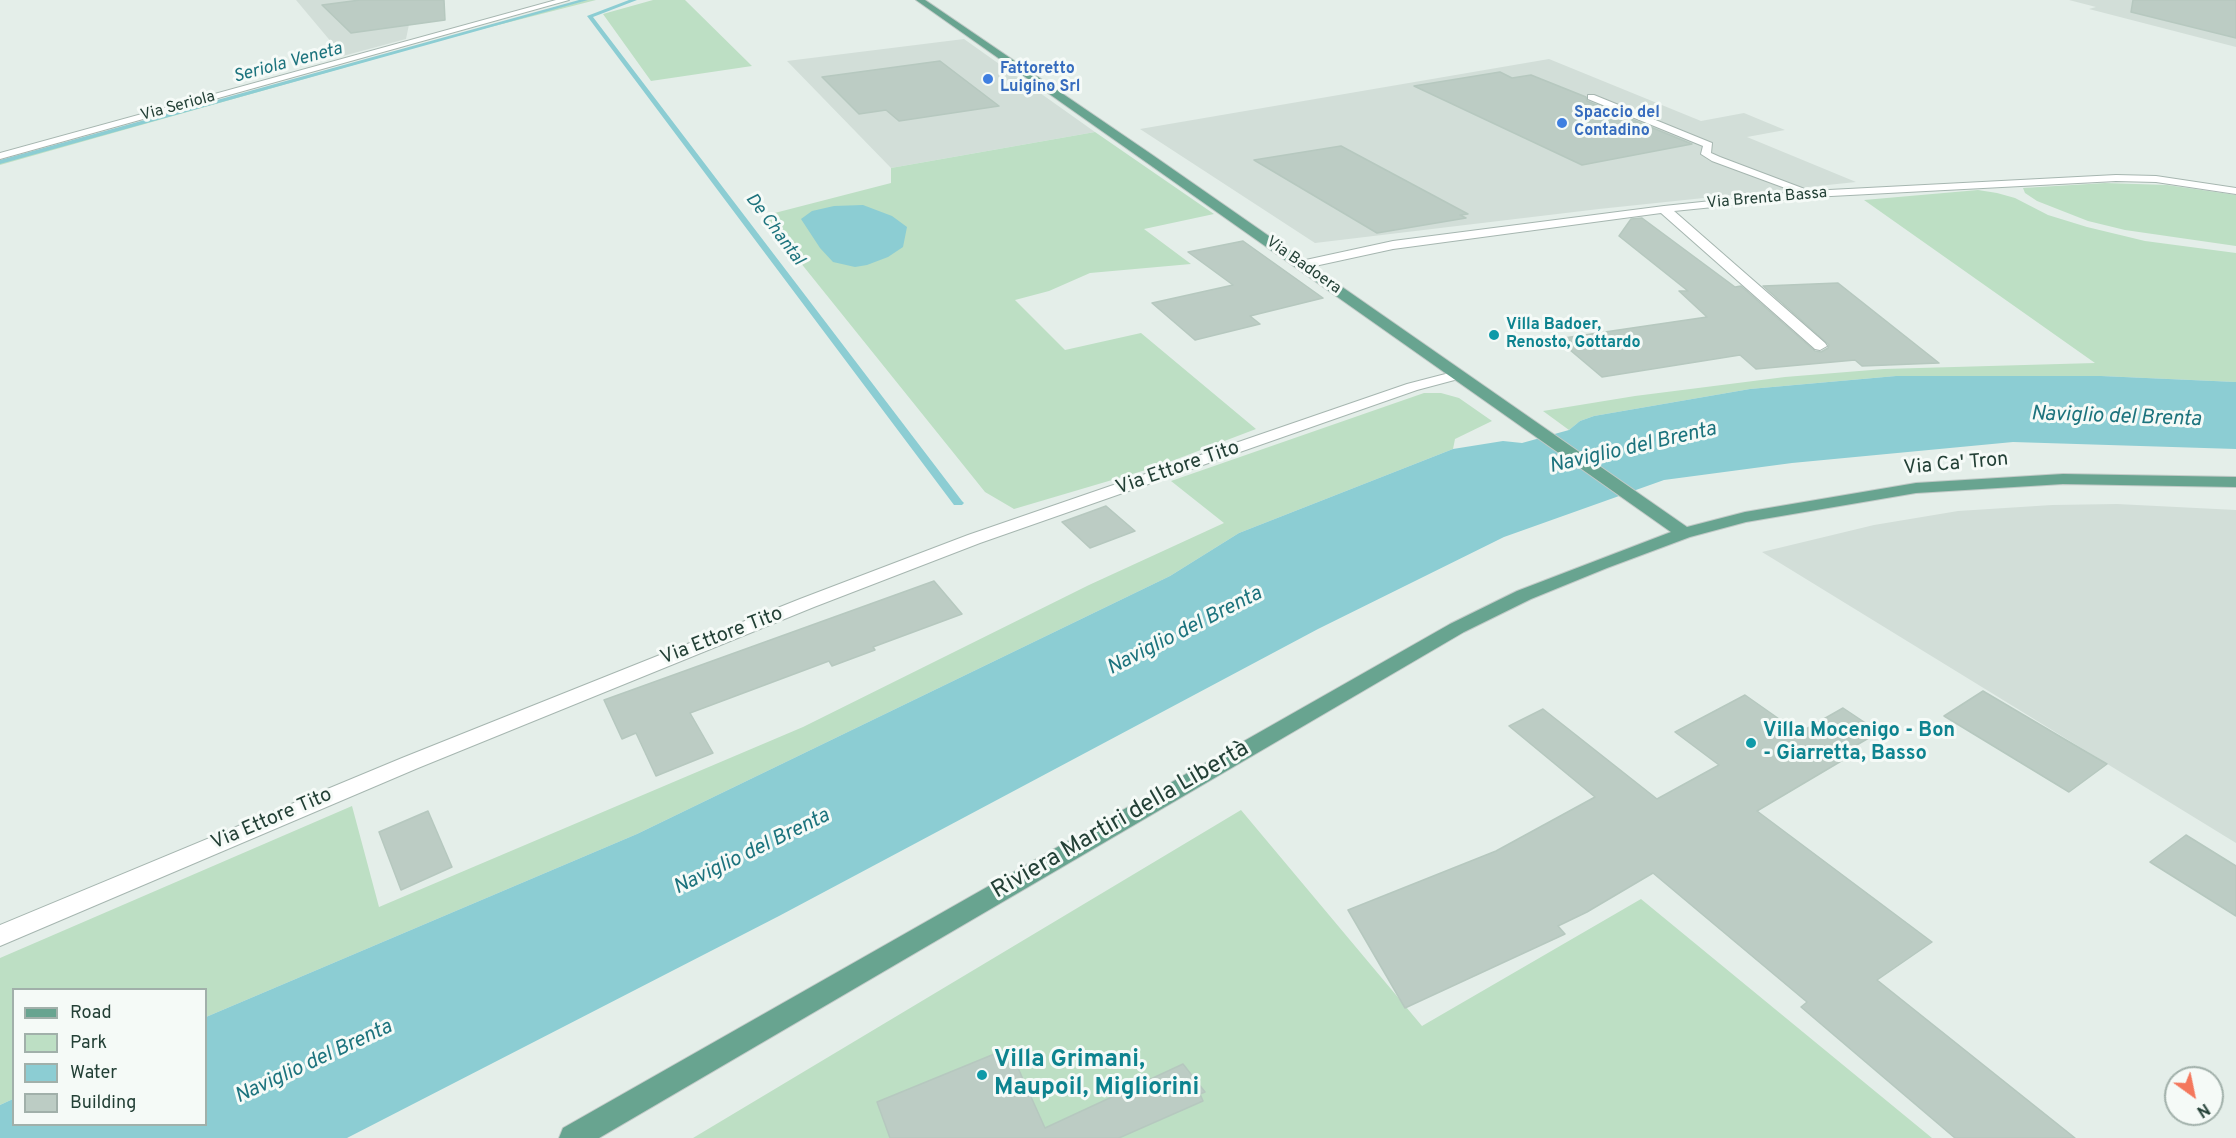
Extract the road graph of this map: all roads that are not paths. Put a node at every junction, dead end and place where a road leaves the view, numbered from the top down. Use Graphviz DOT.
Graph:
graph roads {
  1 [pos="565,0"];
  2 [pos="920,0"];
  3 [pos="1591,97"];
  4 [pos="0,156"];
  5 [pos="2236,191"];
  6 [pos="1812,194"];
  7 [pos="1664,209"];
  8 [pos="1301,265"];
  9 [pos="1820,346"];
  10 [pos="1457,375"];
  11 [pos="2236,482"];
  12 [pos="1684,534"];
  13 [pos="0,936"];
  14 [pos="573,1138"];
  1 -- 4 [label="street, Via Seriola"];
  2 -- 8 [label="main road, Via Badoera"];
  3 -- 6 [label="street"];
  5 -- 6 [label="street, Via Brenta Bassa"];
  6 -- 7 [label="street, Via Brenta Bassa"];
  7 -- 8 [label="street, Via Brenta Bassa"];
  7 -- 9 [label="street"];
  8 -- 10 [label="main road, Via Badoera"];
  10 -- 12 [label="main road, Via Badoera"];
  10 -- 13 [label="street, Via Ettore Tito"];
  11 -- 12 [label="main road, Via Ca' Tron"];
  12 -- 14 [label="main road, Riviera Martiri della Libertà"];
}
